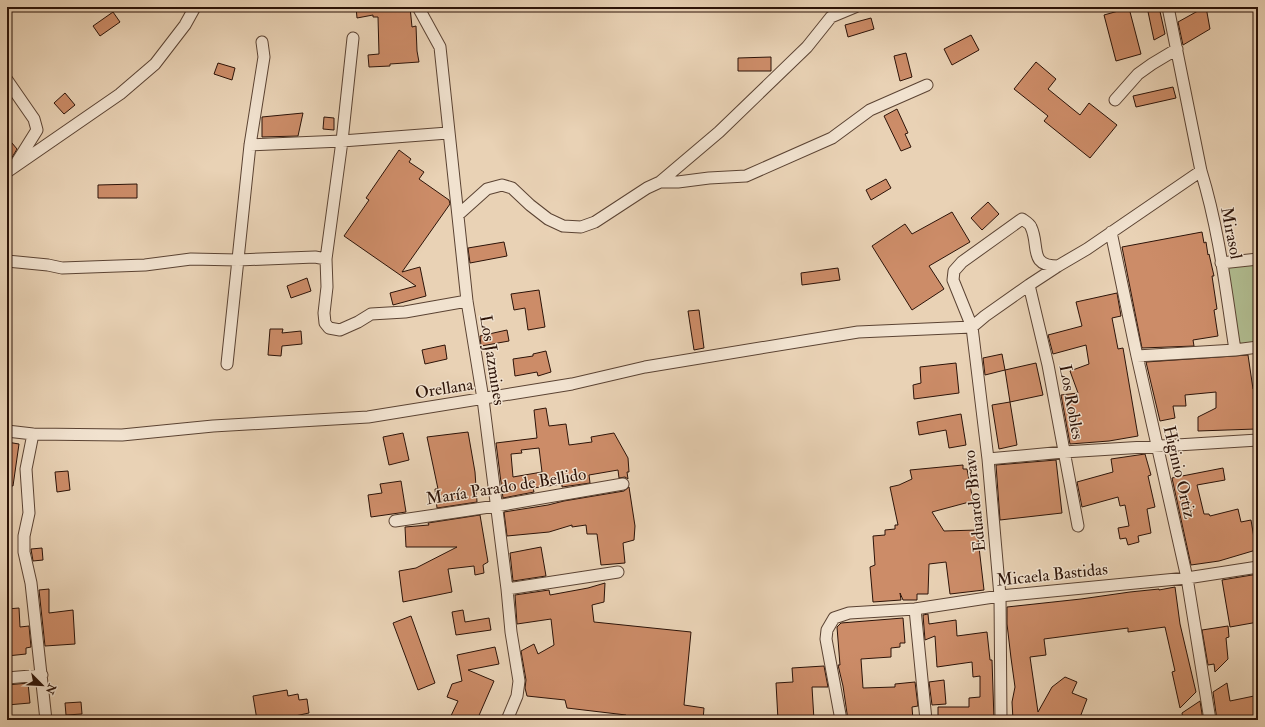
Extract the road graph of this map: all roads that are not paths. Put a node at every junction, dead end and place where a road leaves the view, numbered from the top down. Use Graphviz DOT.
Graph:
graph roads {
  1 [pos="195,7"];
  2 [pos="418,7"];
  3 [pos="855,7"];
  4 [pos="1168,7"];
  5 [pos="353,38"];
  6 [pos="262,42"];
  7 [pos="1177,49"];
  8 [pos="7,80"];
  9 [pos="927,85"];
  10 [pos="1115,100"];
  11 [pos="448,133"];
  12 [pos="342,141"];
  13 [pos="250,145"];
  14 [pos="11,169"];
  15 [pos="1201,171"];
  16 [pos="660,182"];
  17 [pos="458,215"];
  18 [pos="1111,232"];
  19 [pos="326,259"];
  20 [pos="1258,259"];
  21 [pos="238,260"];
  22 [pos="7,261"];
  23 [pos="1221,263"];
  24 [pos="1058,266"];
  25 [pos="1029,285"];
  26 [pos="467,301"];
  27 [pos="972,327"];
  28 [pos="1258,347"];
  29 [pos="1235,350"];
  30 [pos="1137,356"];
  31 [pos="227,364"];
  32 [pos="483,399"];
  33 [pos="7,431"];
  34 [pos="33,434"];
  35 [pos="1258,440"];
  36 [pos="1157,446"];
  37 [pos="1064,452"];
  38 [pos="988,460"];
  39 [pos="622,484"];
  40 [pos="496,506"];
  41 [pos="395,520"];
  42 [pos="1078,526"];
  43 [pos="1258,567"];
  44 [pos="618,572"];
  45 [pos="1187,578"];
  46 [pos="507,589"];
  47 [pos="1000,596"];
  48 [pos="915,609"];
  49 [pos="42,675"];
  50 [pos="7,678"];
  51 [pos="46,720"];
  52 [pos="507,720"];
  53 [pos="841,720"];
  54 [pos="926,720"];
  55 [pos="1001,720"];
  56 [pos="1210,720"];
  1 -- 14 [label="street"];
  2 -- 11 [label="street, Los Jazmines"];
  3 -- 16 [label="street"];
  4 -- 7 [label="street, Mirasol"];
  5 -- 12 [label="street"];
  6 -- 13 [label="street"];
  7 -- 10 [label="street"];
  7 -- 15 [label="street, Mirasol"];
  8 -- 14 [label="street"];
  9 -- 16 [label="street"];
  11 -- 12 [label="street"];
  11 -- 17 [label="street, Los Jazmines"];
  12 -- 13 [label="street"];
  12 -- 19 [label="street"];
  13 -- 21 [label="street"];
  15 -- 18 [label="street"];
  15 -- 23 [label="street, Mirasol"];
  16 -- 17 [label="street"];
  17 -- 26 [label="street, Los Jazmines"];
  18 -- 24 [label="street"];
  18 -- 30 [label="street, Higinio Ortiz"];
  19 -- 21 [label="street"];
  19 -- 26 [label="street"];
  20 -- 23 [label="street"];
  21 -- 22 [label="street"];
  21 -- 31 [label="street"];
  23 -- 29 [label="street, Mirasol"];
  24 -- 25 [label="street"];
  24 -- 27 [label="street, Eduardo Bravo"];
  25 -- 27 [label="street"];
  25 -- 37 [label="street, Los Robles"];
  26 -- 32 [label="street, Los Jazmines"];
  27 -- 32 [label="street, Orellana"];
  27 -- 38 [label="street, Eduardo Bravo"];
  28 -- 29 [label="street"];
  29 -- 30 [label="street"];
  30 -- 36 [label="street, Higinio Ortiz"];
  32 -- 34 [label="street, Orellana"];
  32 -- 40 [label="street, Los Jazmines"];
  33 -- 34 [label="street, Orellana"];
  34 -- 49 [label="street"];
  35 -- 36 [label="street"];
  36 -- 37 [label="street"];
  36 -- 45 [label="street, Higinio Ortiz"];
  37 -- 38 [label="street"];
  37 -- 42 [label="street, Los Robles"];
  38 -- 47 [label="street, Eduardo Bravo"];
  39 -- 40 [label="street, María Parado de Bellido"];
  40 -- 41 [label="street, María Parado de Bellido"];
  40 -- 46 [label="street, Los Jazmines"];
  43 -- 45 [label="street, Micaela Bastidas"];
  44 -- 46 [label="street"];
  45 -- 47 [label="street, Micaela Bastidas"];
  45 -- 56 [label="street, Higinio Ortiz"];
  46 -- 52 [label="street, Los Jazmines"];
  47 -- 48 [label="street, Micaela Bastidas"];
  47 -- 55 [label="street, Eduardo Bravo"];
  48 -- 53 [label="street, Micaela Bastidas"];
  48 -- 54 [label="street"];
  49 -- 50 [label="street"];
  49 -- 51 [label="street"];
}
